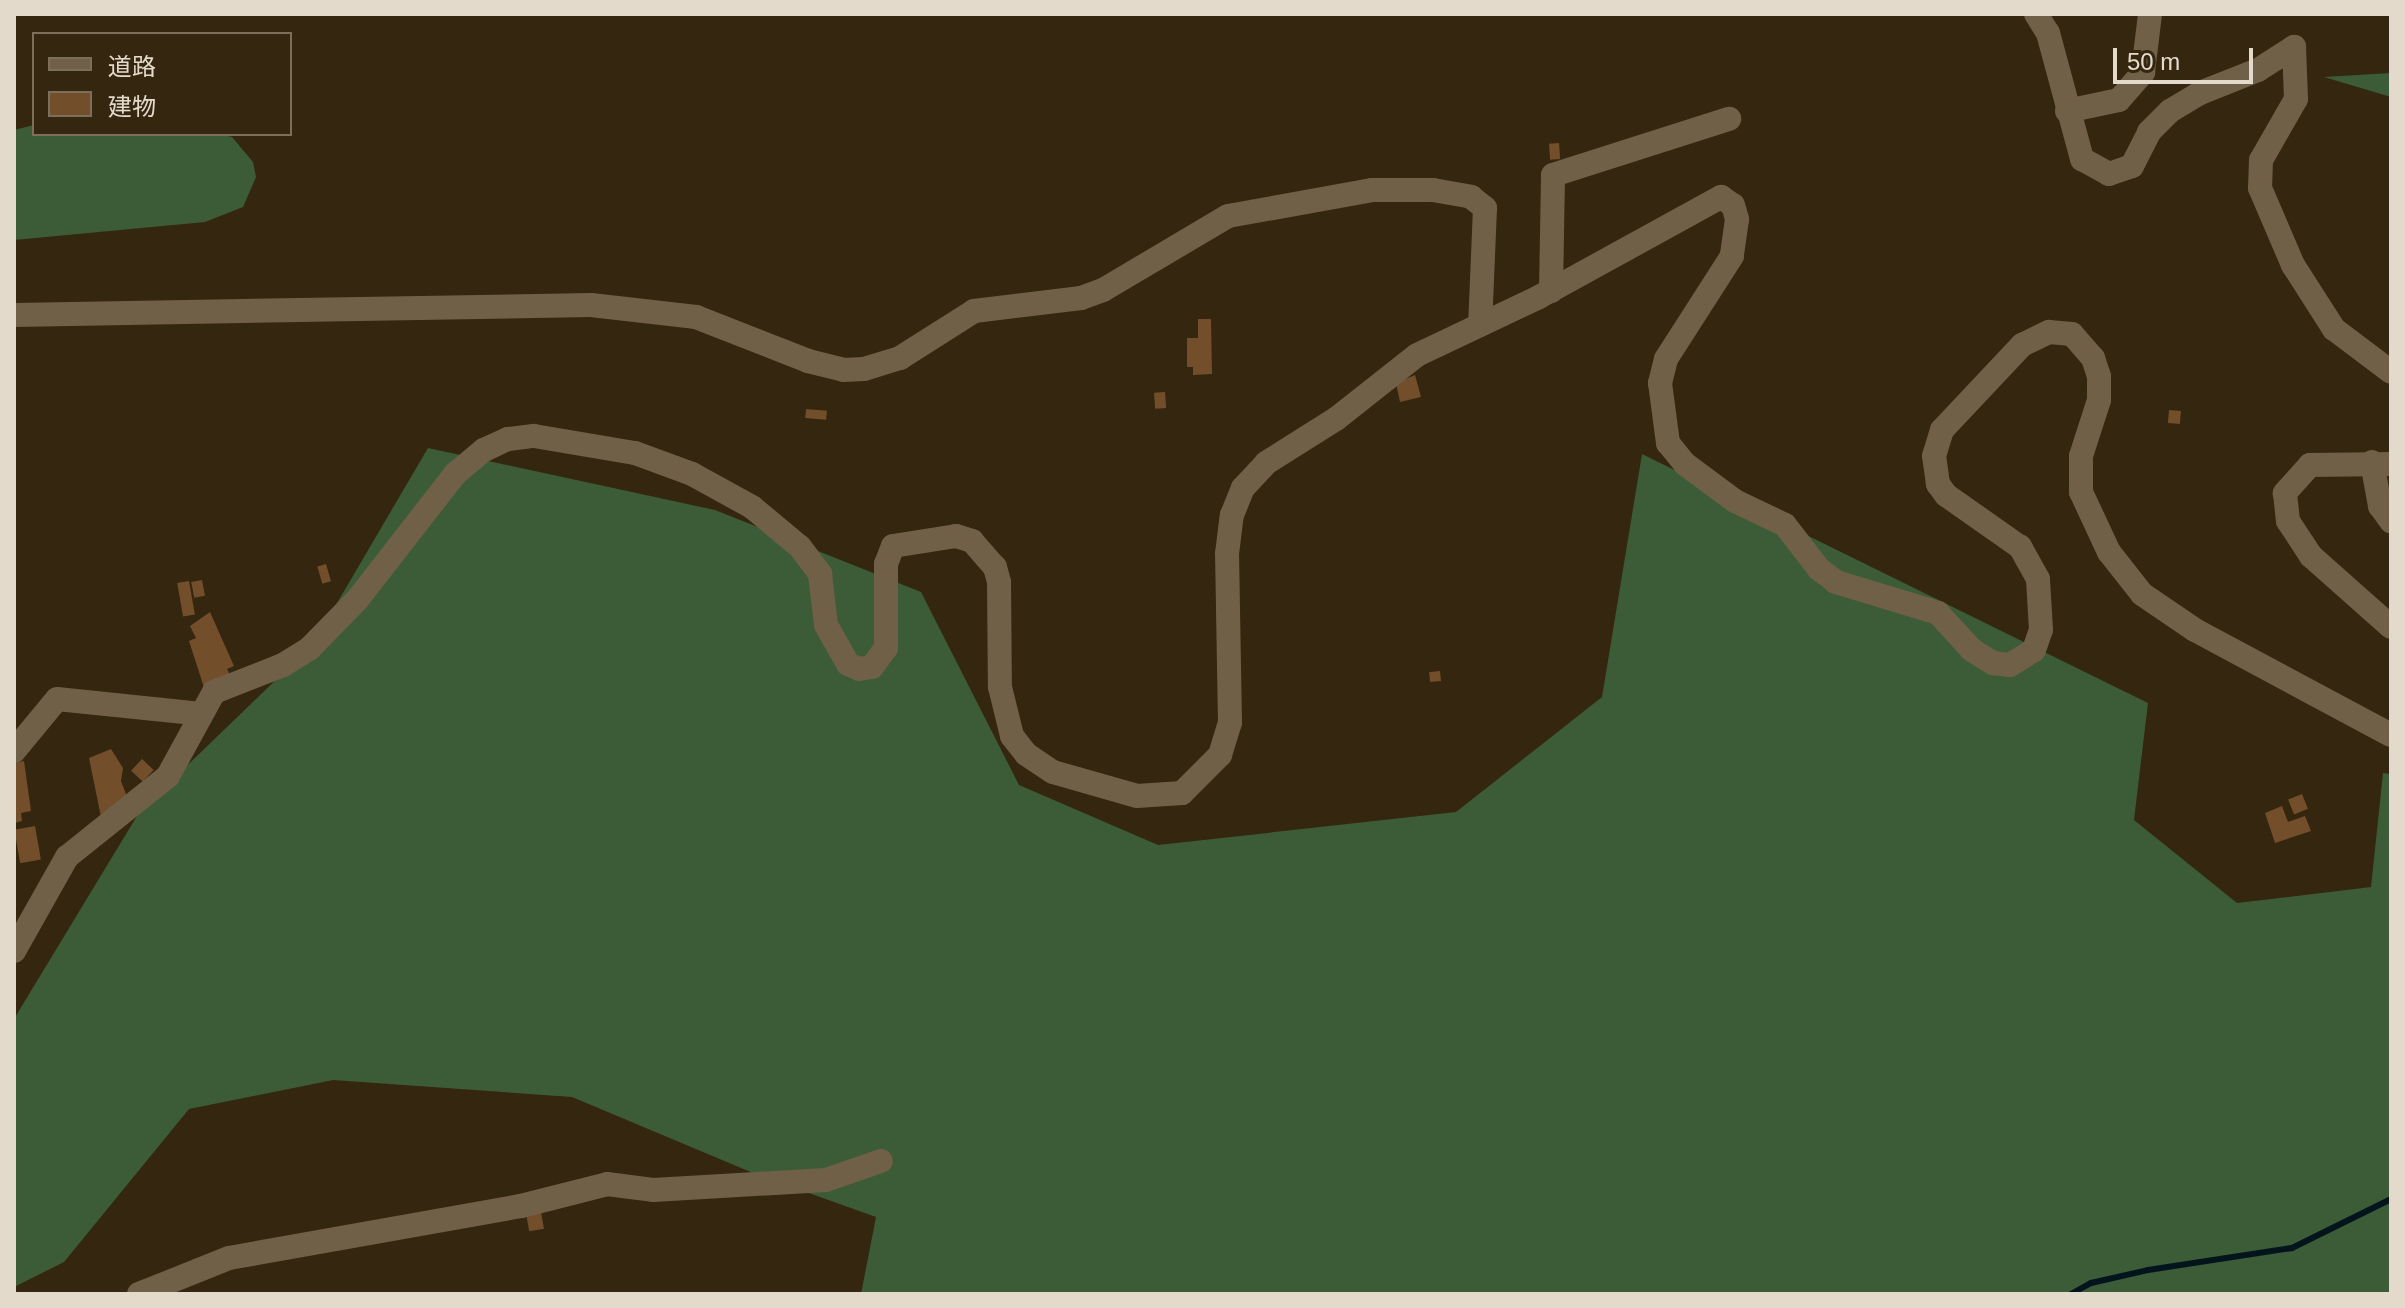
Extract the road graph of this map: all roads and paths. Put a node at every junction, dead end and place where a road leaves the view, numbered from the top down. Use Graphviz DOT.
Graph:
graph roads {
  1 [pos="2036,14"];
  2 [pos="2150,14"];
  3 [pos="2067,111"];
  4 [pos="1729,119"];
  5 [pos="1551,291"];
  6 [pos="14,315"];
  7 [pos="1480,325"];
  8 [pos="2391,372"];
  9 [pos="2382,463"];
  10 [pos="2391,521"];
  11 [pos="2391,627"];
  12 [pos="201,714"];
  13 [pos="2391,735"];
  14 [pos="14,751"];
  15 [pos="14,951"];
  16 [pos="881,1161"];
  17 [pos="139,1294"];
  1 -- 3 [label="street"];
  2 -- 3 [label="street"];
  3 -- 8 [label="street"];
  4 -- 5 [label="street"];
  5 -- 7 [label="street"];
  5 -- 13 [label="street"];
  6 -- 7 [label="street"];
  7 -- 12 [label="street"];
  9 -- 10 [label="street"];
  9 -- 11 [label="street"];
  12 -- 14 [label="street"];
  12 -- 15 [label="street"];
  16 -- 17 [label="street"];
}
